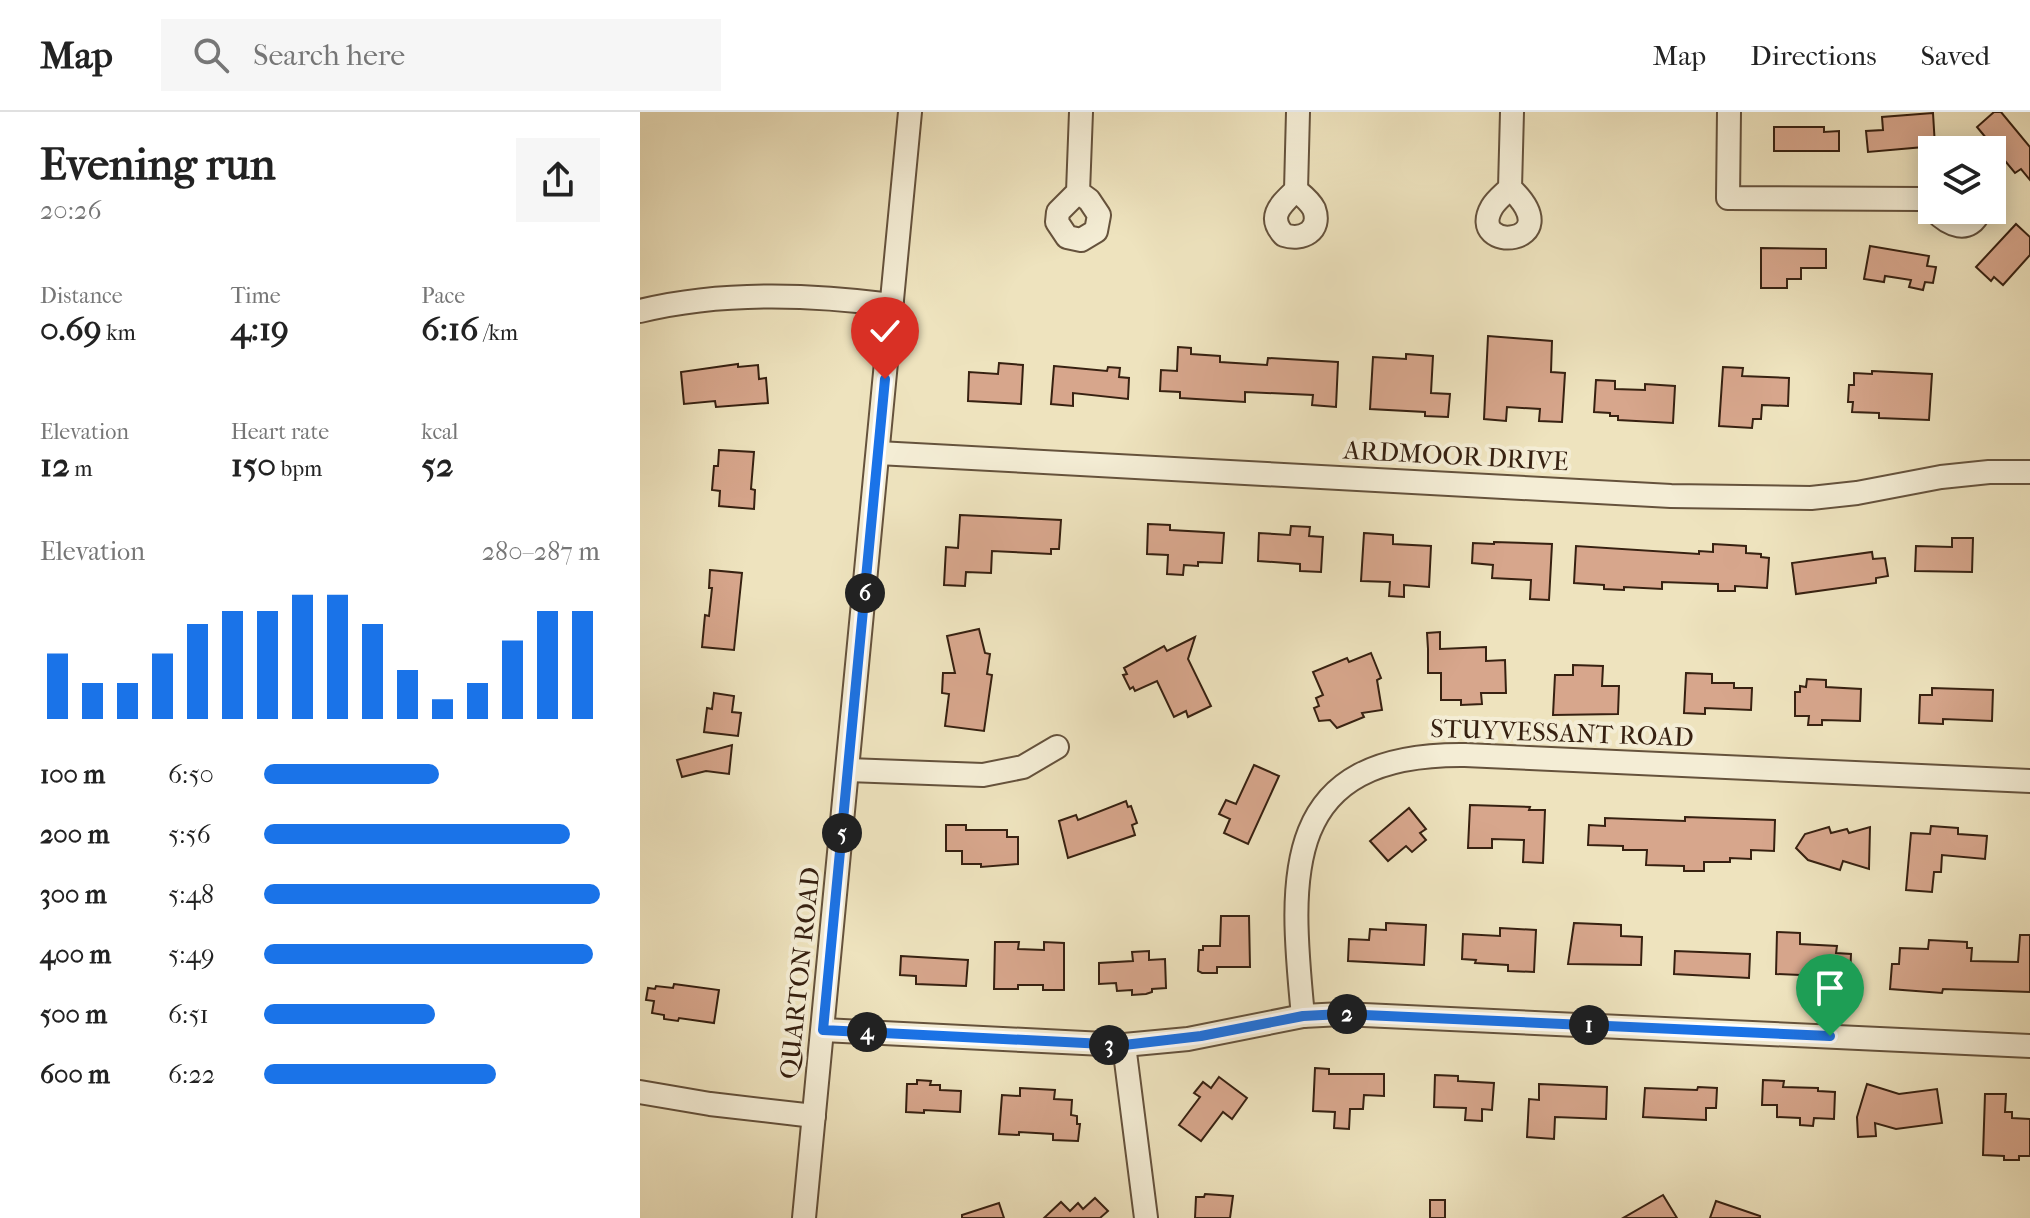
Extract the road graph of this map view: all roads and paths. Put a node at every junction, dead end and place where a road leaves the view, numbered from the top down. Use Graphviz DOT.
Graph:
graph roads {
  1 [pos="910,112"];
  2 [pos="1081,112"];
  3 [pos="1298,112"];
  4 [pos="1512,112"];
  5 [pos="1729,112"];
  6 [pos="1510,188"];
  7 [pos="1296,190"];
  8 [pos="1078,192"];
  9 [pos="1918,203"];
  10 [pos="1949,224"];
  11 [pos="1968,224"];
  12 [pos="892,305"];
  13 [pos="640,311"];
  14 [pos="878,453"];
  15 [pos="2030,472"];
  16 [pos="1057,747"];
  17 [pos="848,770"];
  18 [pos="2030,781"];
  19 [pos="1303,1016"];
  20 [pos="823,1030"];
  21 [pos="1124,1045"];
  22 [pos="2030,1046"];
  23 [pos="640,1092"];
  24 [pos="814,1116"];
  25 [pos="804,1218"];
  26 [pos="1146,1218"];
  1 -- 12 [label="street, QUARTON ROAD"];
  2 -- 8 [label="street"];
  3 -- 7 [label="street"];
  4 -- 6 [label="street"];
  5 -- 9 [label="street"];
  10 -- 11 [label="street"];
  12 -- 13 [label="street"];
  12 -- 14 [label="street, QUARTON ROAD"];
  14 -- 15 [label="street, ARDMOOR DRIVE"];
  14 -- 17 [label="street, QUARTON ROAD"];
  16 -- 17 [label="street"];
  17 -- 20 [label="street, QUARTON ROAD"];
  18 -- 19 [label="street, STUYVESSANT ROAD"];
  19 -- 21 [label="street"];
  19 -- 22 [label="street"];
  20 -- 21 [label="street"];
  20 -- 24 [label="street, QUARTON ROAD"];
  21 -- 26 [label="street"];
  23 -- 24 [label="street"];
  24 -- 25 [label="street, QUARTON ROAD"];
}
